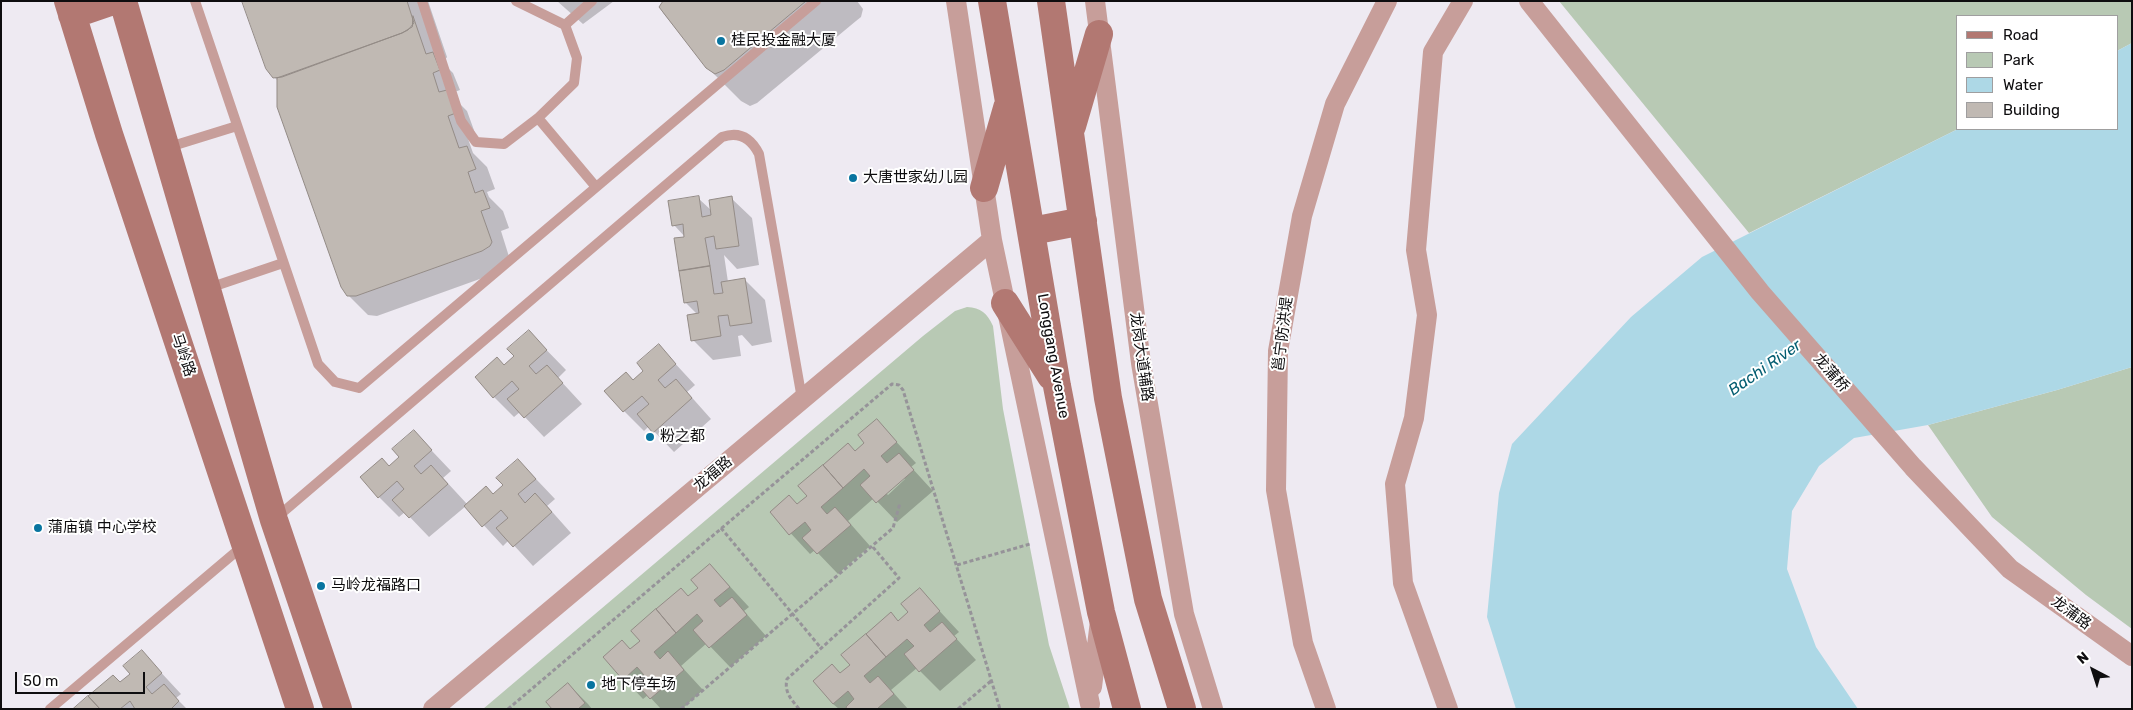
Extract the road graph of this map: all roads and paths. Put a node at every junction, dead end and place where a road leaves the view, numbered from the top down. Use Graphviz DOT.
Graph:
graph roads {
  1 [pos="113,1"];
  2 [pos="123,1"];
  3 [pos="195,1"];
  4 [pos="422,1"];
  5 [pos="516,1"];
  6 [pos="592,1"];
  7 [pos="816,1"];
  8 [pos="956,1"];
  9 [pos="992,1"];
  10 [pos="1051,1"];
  11 [pos="1095,1"];
  12 [pos="1387,1"];
  13 [pos="1463,1"];
  14 [pos="1529,1"];
  15 [pos="70,8"];
  16 [pos="565,25"];
  17 [pos="1099,34"];
  18 [pos="1009,102"];
  19 [pos="538,118"];
  20 [pos="237,126"];
  21 [pos="1070,134"];
  22 [pos="166,148"];
  23 [pos="596,187"];
  24 [pos="984,188"];
  25 [pos="1083,221"];
  26 [pos="1032,231"];
  27 [pos="992,240"];
  28 [pos="284,262"];
  29 [pos="207,289"];
  30 [pos="1005,303"];
  31 [pos="1057,386"];
  32 [pos="802,399"];
  33 [pos="900,503"];
  34 [pos="274,520"];
  35 [pos="721,528"];
  36 [pos="245,544"];
  37 [pos="1030,544"];
  38 [pos="872,546"];
  39 [pos="957,565"];
  40 [pos="2010,569"];
  41 [pos="297,588"];
  42 [pos="264,600"];
  43 [pos="1101,612"];
  44 [pos="792,614"];
  45 [pos="821,648"];
  46 [pos="2132,656"];
  47 [pos="991,681"];
  48 [pos="1090,706"];
  49 [pos="50,709"];
  50 [pos="300,709"];
  51 [pos="338,709"];
  52 [pos="433,709"];
  53 [pos="508,709"];
  54 [pos="681,709"];
  55 [pos="799,709"];
  56 [pos="958,709"];
  57 [pos="1000,709"];
  58 [pos="1127,709"];
  59 [pos="1182,709"];
  60 [pos="1213,709"];
  61 [pos="1326,709"];
  62 [pos="1448,709"];
  1 -- 15 [label="main road"];
  2 -- 22 [label="main road"];
  3 -- 20 [label="lane"];
  4 -- 19 [label="lane"];
  5 -- 16 [label="lane"];
  6 -- 16 [label="lane"];
  7 -- 23 [label="lane"];
  8 -- 24 [label="street"];
  9 -- 18 [label="main road, Longgang Avenue"];
  10 -- 21 [label="main road"];
  11 -- 17 [label="street, 龙岗大道辅路"];
  12 -- 61 [label="street, 邕宁防洪堤"];
  13 -- 62 [label="street"];
  14 -- 40 [label="street, 龙蒲桥"];
  15 -- 36 [label="main road, 马岭路"];
  16 -- 19 [label="lane"];
  17 -- 21 [label="main road"];
  17 -- 60 [label="street, 龙岗大道辅路"];
  18 -- 24 [label="main road"];
  18 -- 26 [label="main road, Longgang Avenue"];
  19 -- 23 [label="lane"];
  20 -- 22 [label="lane"];
  20 -- 28 [label="lane"];
  21 -- 25 [label="main road"];
  22 -- 29 [label="main road"];
  23 -- 28 [label="lane"];
  24 -- 27 [label="street"];
  25 -- 26 [label="main road"];
  25 -- 59 [label="main road"];
  26 -- 31 [label="main road, Longgang Avenue"];
  27 -- 30 [label="street"];
  27 -- 32 [label="street, 龙福路"];
  28 -- 29 [label="lane"];
  29 -- 34 [label="main road"];
  30 -- 31 [label="main road"];
  30 -- 48 [label="street"];
  31 -- 43 [label="main road, Longgang Avenue"];
  32 -- 34 [label="lane"];
  32 -- 52 [label="street, 龙福路"];
  33 -- 38 [label="path"];
  34 -- 41 [label="main road"];
  35 -- 39 [label="path"];
  35 -- 44 [label="path"];
  35 -- 53 [label="path"];
  36 -- 42 [label="main road, 马岭路"];
  36 -- 49 [label="lane"];
  37 -- 39 [label="path"];
  38 -- 44 [label="path"];
  38 -- 45 [label="path"];
  39 -- 47 [label="path"];
  40 -- 46 [label="street, 龙蒲路"];
  41 -- 42 [label="main road"];
  41 -- 51 [label="main road"];
  42 -- 50 [label="main road, 马岭路"];
  43 -- 48 [label="street"];
  43 -- 58 [label="main road, Longgang Avenue"];
  44 -- 45 [label="path"];
  44 -- 54 [label="path"];
  45 -- 55 [label="path"];
  47 -- 56 [label="path"];
  47 -- 57 [label="path"];
}
